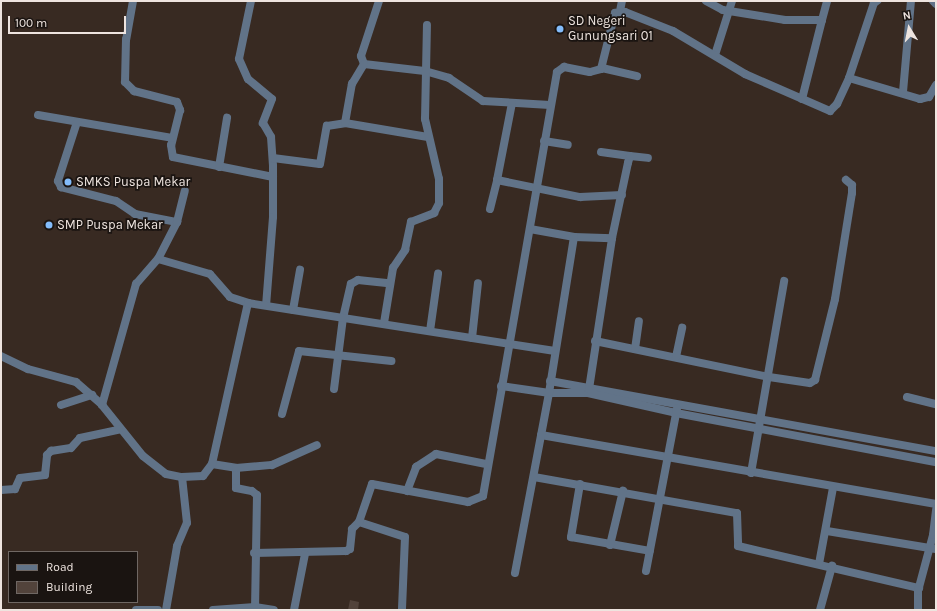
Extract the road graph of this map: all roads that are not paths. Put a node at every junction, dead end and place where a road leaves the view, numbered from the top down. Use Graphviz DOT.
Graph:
graph roads {
  1 [pos="133,1"];
  2 [pos="251,1"];
  3 [pos="379,1"];
  4 [pos="622,1"];
  5 [pos="706,1"];
  6 [pos="732,1"];
  7 [pos="827,1"];
  8 [pos="911,1"];
  9 [pos="933,1"];
  10 [pos="874,2"];
  11 [pos="936,4"];
  12 [pos="620,10"];
  13 [pos="730,11"];
  14 [pos="822,20"];
  15 [pos="427,25"];
  16 [pos="715,55"];
  17 [pos="364,64"];
  18 [pos="602,68"];
  19 [pos="425,71"];
  20 [pos="637,76"];
  21 [pos="850,78"];
  22 [pos="936,85"];
  23 [pos="903,92"];
  24 [pos="802,99"];
  25 [pos="512,103"];
  26 [pos="550,105"];
  27 [pos="38,115"];
  28 [pos="227,118"];
  29 [pos="77,122"];
  30 [pos="345,123"];
  31 [pos="428,137"];
  32 [pos="172,138"];
  33 [pos="544,141"];
  34 [pos="568,145"];
  35 [pos="601,152"];
  36 [pos="630,156"];
  37 [pos="272,158"];
  38 [pos="648,158"];
  39 [pos="219,167"];
  40 [pos="273,177"];
  41 [pos="497,180"];
  42 [pos="846,180"];
  43 [pos="537,189"];
  44 [pos="185,191"];
  45 [pos="622,195"];
  46 [pos="490,209"];
  47 [pos="177,222"];
  48 [pos="530,229"];
  49 [pos="574,237"];
  50 [pos="612,238"];
  51 [pos="158,259"];
  52 [pos="300,270"];
  53 [pos="438,274"];
  54 [pos="784,281"];
  55 [pos="389,283"];
  56 [pos="478,283"];
  57 [pos="248,303"];
  58 [pos="266,305"];
  59 [pos="293,310"];
  60 [pos="343,318"];
  61 [pos="639,321"];
  62 [pos="384,323"];
  63 [pos="682,328"];
  64 [pos="430,331"];
  65 [pos="472,338"];
  66 [pos="595,341"];
  67 [pos="508,345"];
  68 [pos="635,349"];
  69 [pos="553,351"];
  70 [pos="338,355"];
  71 [pos="1,356"];
  72 [pos="676,357"];
  73 [pos="391,361"];
  74 [pos="769,377"];
  75 [pos="550,381"];
  76 [pos="501,386"];
  77 [pos="589,389"];
  78 [pos="334,390"];
  79 [pos="549,393"];
  80 [pos="92,395"];
  81 [pos="907,397"];
  82 [pos="678,402"];
  83 [pos="102,404"];
  84 [pos="936,404"];
  85 [pos="61,405"];
  86 [pos="676,413"];
  87 [pos="282,414"];
  88 [pos="759,423"];
  89 [pos="119,430"];
  90 [pos="541,435"];
  91 [pos="868,444"];
  92 [pos="317,446"];
  93 [pos="936,451"];
  94 [pos="666,457"];
  95 [pos="936,462"];
  96 [pos="212,464"];
  97 [pos="486,464"];
  98 [pos="236,468"];
  99 [pos="751,473"];
  100 [pos="182,477"];
  101 [pos="534,477"];
  102 [pos="580,484"];
  103 [pos="832,488"];
  104 [pos="1,490"];
  105 [pos="407,491"];
  106 [pos="623,491"];
  107 [pos="661,498"];
  108 [pos="936,504"];
  109 [pos="936,509"];
  110 [pos="359,522"];
  111 [pos="827,531"];
  112 [pos="610,545"];
  113 [pos="933,548"];
  114 [pos="650,551"];
  115 [pos="254,553"];
  116 [pos="305,554"];
  117 [pos="819,564"];
  118 [pos="832,566"];
  119 [pos="646,571"];
  120 [pos="515,573"];
  121 [pos="919,588"];
  122 [pos="255,607"];
  123 [pos="136,610"];
  124 [pos="158,610"];
  125 [pos="166,610"];
  126 [pos="213,610"];
  127 [pos="274,610"];
  128 [pos="294,610"];
  129 [pos="402,610"];
  130 [pos="820,610"];
  131 [pos="918,610"];
  1 -- 32 [label="street"];
  2 -- 37 [label="street"];
  3 -- 17 [label="street"];
  4 -- 12 [label="street"];
  5 -- 13 [label="street"];
  6 -- 13 [label="street"];
  7 -- 14 [label="street"];
  8 -- 23 [label="street"];
  9 -- 11 [label="street"];
  10 -- 21 [label="street"];
  12 -- 16 [label="street"];
  12 -- 18 [label="street"];
  13 -- 14 [label="street"];
  13 -- 16 [label="street"];
  14 -- 24 [label="street"];
  15 -- 19 [label="street"];
  16 -- 24 [label="street"];
  17 -- 19 [label="street"];
  17 -- 30 [label="street"];
  18 -- 20 [label="street"];
  18 -- 26 [label="street"];
  19 -- 25 [label="street"];
  19 -- 31 [label="street"];
  21 -- 23 [label="street"];
  21 -- 24 [label="street"];
  22 -- 23 [label="street"];
  25 -- 26 [label="street"];
  25 -- 41 [label="street"];
  26 -- 33 [label="street"];
  27 -- 29 [label="street"];
  28 -- 39 [label="street"];
  29 -- 32 [label="street"];
  29 -- 47 [label="street"];
  30 -- 31 [label="street"];
  30 -- 37 [label="street"];
  31 -- 55 [label="street"];
  32 -- 39 [label="street"];
  33 -- 34 [label="street"];
  33 -- 43 [label="street"];
  35 -- 36 [label="street"];
  36 -- 38 [label="street"];
  36 -- 45 [label="street"];
  37 -- 40 [label="street"];
  39 -- 40 [label="street"];
  40 -- 58 [label="street"];
  41 -- 43 [label="street"];
  41 -- 46 [label="street"];
  42 -- 74 [label="street"];
  43 -- 45 [label="street"];
  43 -- 48 [label="street"];
  44 -- 47 [label="street"];
  45 -- 50 [label="street"];
  47 -- 51 [label="street"];
  48 -- 49 [label="street"];
  48 -- 67 [label="street"];
  49 -- 50 [label="street"];
  49 -- 69 [label="street"];
  50 -- 66 [label="street"];
  51 -- 57 [label="street"];
  51 -- 83 [label="street"];
  52 -- 59 [label="street"];
  53 -- 64 [label="street"];
  54 -- 74 [label="street"];
  55 -- 60 [label="street"];
  55 -- 62 [label="street"];
  56 -- 65 [label="street"];
  57 -- 58 [label="street"];
  57 -- 96 [label="street"];
  58 -- 59 [label="street"];
  59 -- 60 [label="street"];
  60 -- 62 [label="street"];
  60 -- 70 [label="street"];
  61 -- 68 [label="street"];
  62 -- 64 [label="street"];
  63 -- 72 [label="street"];
  64 -- 65 [label="street"];
  65 -- 67 [label="street"];
  66 -- 68 [label="street"];
  66 -- 77 [label="street"];
  67 -- 69 [label="street"];
  67 -- 76 [label="street"];
  68 -- 72 [label="street"];
  69 -- 75 [label="street"];
  70 -- 73 [label="street"];
  70 -- 78 [label="street"];
  70 -- 87 [label="street"];
  71 -- 80 [label="street"];
  72 -- 74 [label="street"];
  74 -- 88 [label="street"];
  75 -- 77 [label="street"];
  75 -- 79 [label="street"];
  76 -- 79 [label="street"];
  76 -- 97 [label="street"];
  77 -- 79 [label="street"];
  77 -- 82 [label="street"];
  77 -- 86 [label="street"];
  79 -- 90 [label="street"];
  80 -- 83 [label="street"];
  80 -- 85 [label="street"];
  81 -- 84 [label="street"];
  82 -- 86 [label="street"];
  82 -- 88 [label="street"];
  83 -- 89 [label="street"];
  86 -- 88 [label="street"];
  86 -- 94 [label="street"];
  88 -- 91 [label="street"];
  88 -- 99 [label="street"];
  89 -- 100 [label="street"];
  89 -- 104 [label="street"];
  90 -- 94 [label="street"];
  90 -- 101 [label="street"];
  91 -- 93 [label="street"];
  91 -- 95 [label="street"];
  92 -- 98 [label="street"];
  94 -- 99 [label="street"];
  94 -- 107 [label="street"];
  96 -- 98 [label="street"];
  96 -- 100 [label="street"];
  97 -- 105 [label="street"];
  97 -- 105 [label="street"];
  98 -- 115 [label="street"];
  99 -- 103 [label="street"];
  100 -- 125 [label="street"];
  101 -- 102 [label="street"];
  101 -- 120 [label="street"];
  102 -- 106 [label="street"];
  102 -- 112 [label="street"];
  103 -- 108 [label="street"];
  103 -- 111 [label="street"];
  105 -- 110 [label="street"];
  106 -- 107 [label="street"];
  106 -- 112 [label="street"];
  107 -- 114 [label="street"];
  107 -- 117 [label="street"];
  109 -- 113 [label="street"];
  110 -- 116 [label="street"];
  110 -- 129 [label="street"];
  111 -- 113 [label="street"];
  111 -- 117 [label="street"];
  112 -- 114 [label="street"];
  113 -- 121 [label="street"];
  114 -- 119 [label="street"];
  115 -- 116 [label="street"];
  115 -- 122 [label="street"];
  116 -- 128 [label="street"];
  117 -- 118 [label="street"];
  118 -- 121 [label="street"];
  118 -- 130 [label="street"];
  121 -- 131 [label="street"];
  122 -- 126 [label="street"];
  122 -- 127 [label="street"];
  123 -- 124 [label="street"];
}
